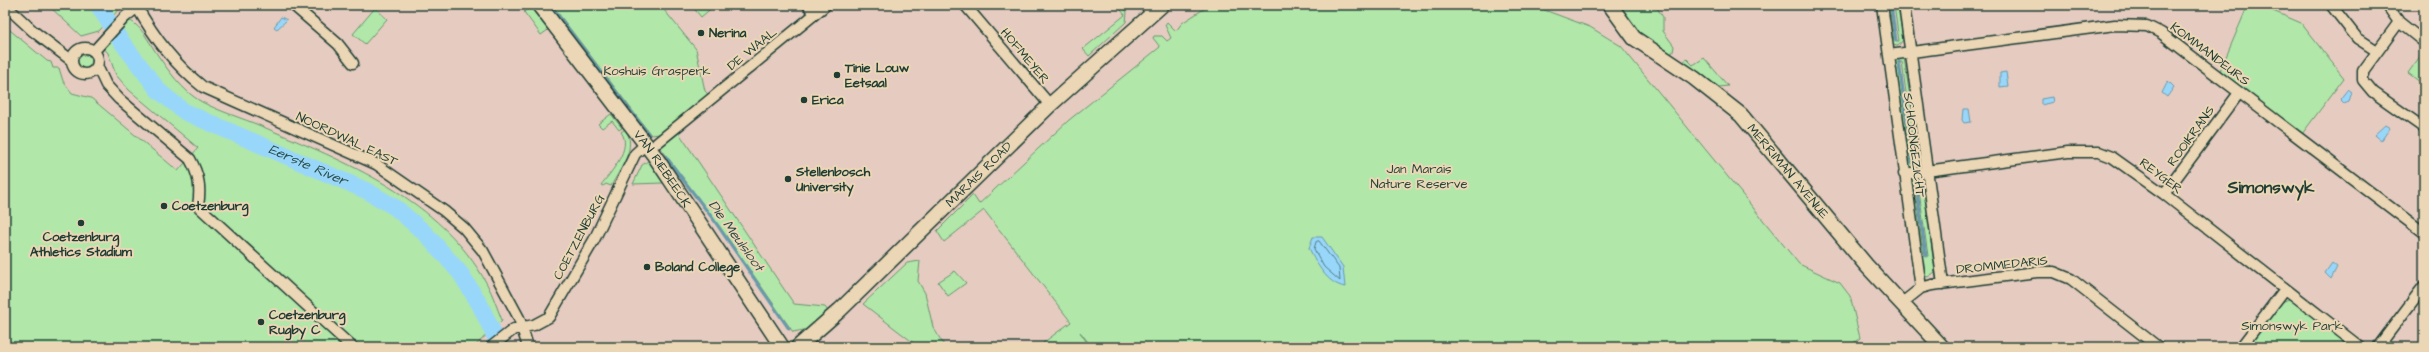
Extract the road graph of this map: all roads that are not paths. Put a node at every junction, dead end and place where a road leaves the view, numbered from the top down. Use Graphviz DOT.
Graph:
graph roads {
  1 [pos="5,5"];
  2 [pos="293,5"];
  3 [pos="539,5"];
  4 [pos="808,5"];
  5 [pos="826,5"];
  6 [pos="965,5"];
  7 [pos="1882,5"];
  8 [pos="1904,5"];
  9 [pos="2331,5"];
  10 [pos="2387,5"];
  11 [pos="138,6"];
  12 [pos="1153,8"];
  13 [pos="1614,8"];
  14 [pos="815,14"];
  15 [pos="2399,22"];
  16 [pos="2424,42"];
  17 [pos="96,49"];
  18 [pos="2377,51"];
  19 [pos="1910,52"];
  20 [pos="1889,54"];
  21 [pos="72,60"];
  22 [pos="353,63"];
  23 [pos="97,66"];
  24 [pos="89,74"];
  25 [pos="106,85"];
  26 [pos="2239,93"];
  27 [pos="1050,106"];
  28 [pos="2424,128"];
  29 [pos="651,144"];
  30 [pos="1926,171"];
  31 [pos="1904,174"];
  32 [pos="2164,194"];
  33 [pos="2424,233"];
  34 [pos="1943,284"];
  35 [pos="2424,286"];
  36 [pos="1921,288"];
  37 [pos="2284,289"];
  38 [pos="1902,303"];
  39 [pos="522,326"];
  40 [pos="782,344"];
  41 [pos="352,347"];
  42 [pos="491,347"];
  43 [pos="528,347"];
  44 [pos="798,347"];
  45 [pos="1942,347"];
  46 [pos="2158,347"];
  47 [pos="2241,347"];
  48 [pos="2360,347"];
  49 [pos="2378,347"];
  1 -- 21 [label="street"];
  2 -- 22 [label="street"];
  3 -- 29 [label="street, VAN RIEBEECK"];
  4 -- 14 [label="street"];
  5 -- 14 [label="street, DE WAAL"];
  6 -- 27 [label="street, HOFMEYER"];
  7 -- 20 [label="street, SCHOONGEZICHT"];
  8 -- 19 [label="street, SCHOONGEZICHT"];
  9 -- 18 [label="street"];
  10 -- 15 [label="street"];
  11 -- 17 [label="street"];
  11 -- 39 [label="street, NOORDWAL EAST"];
  12 -- 27 [label="street, MARAIS ROAD"];
  13 -- 38 [label="street, MERRIMAN AVENUE"];
  14 -- 29 [label="street, DE WAAL"];
  15 -- 16 [label="street"];
  15 -- 18 [label="street"];
  17 -- 21 [label="street"];
  17 -- 23 [label="street"];
  18 -- 28 [label="street"];
  19 -- 20 [label="street, KOMMANDEURS"];
  19 -- 26 [label="street, KOMMANDEURS"];
  19 -- 30 [label="street, SCHOONGEZICHT"];
  20 -- 31 [label="street, SCHOONGEZICHT"];
  21 -- 24 [label="street"];
  23 -- 24 [label="street"];
  23 -- 25 [label="street"];
  24 -- 25 [label="street"];
  25 -- 41 [label="street"];
  26 -- 32 [label="street, ROOIKRANS"];
  26 -- 33 [label="street, KOMMANDEURS"];
  27 -- 44 [label="street, MARAIS ROAD"];
  29 -- 39 [label="street, COETZENBURG"];
  29 -- 40 [label="street, VAN RIEBEECK"];
  30 -- 31 [label="street, REYGER"];
  30 -- 32 [label="street, REYGER"];
  30 -- 34 [label="street, SCHOONGEZICHT"];
  31 -- 36 [label="street, SCHOONGEZICHT"];
  32 -- 37 [label="street, REYGER"];
  34 -- 36 [label="street, DROMMEDARIS"];
  34 -- 46 [label="street, DROMMEDARIS"];
  35 -- 49 [label="street"];
  36 -- 38 [label="street, DROMMEDARIS"];
  37 -- 47 [label="street"];
  37 -- 48 [label="street, REYGER"];
  38 -- 45 [label="street, MERRIMAN AVENUE"];
  39 -- 42 [label="street, COETZENBURG"];
  39 -- 43 [label="street, NOORDWAL EAST"];
}
